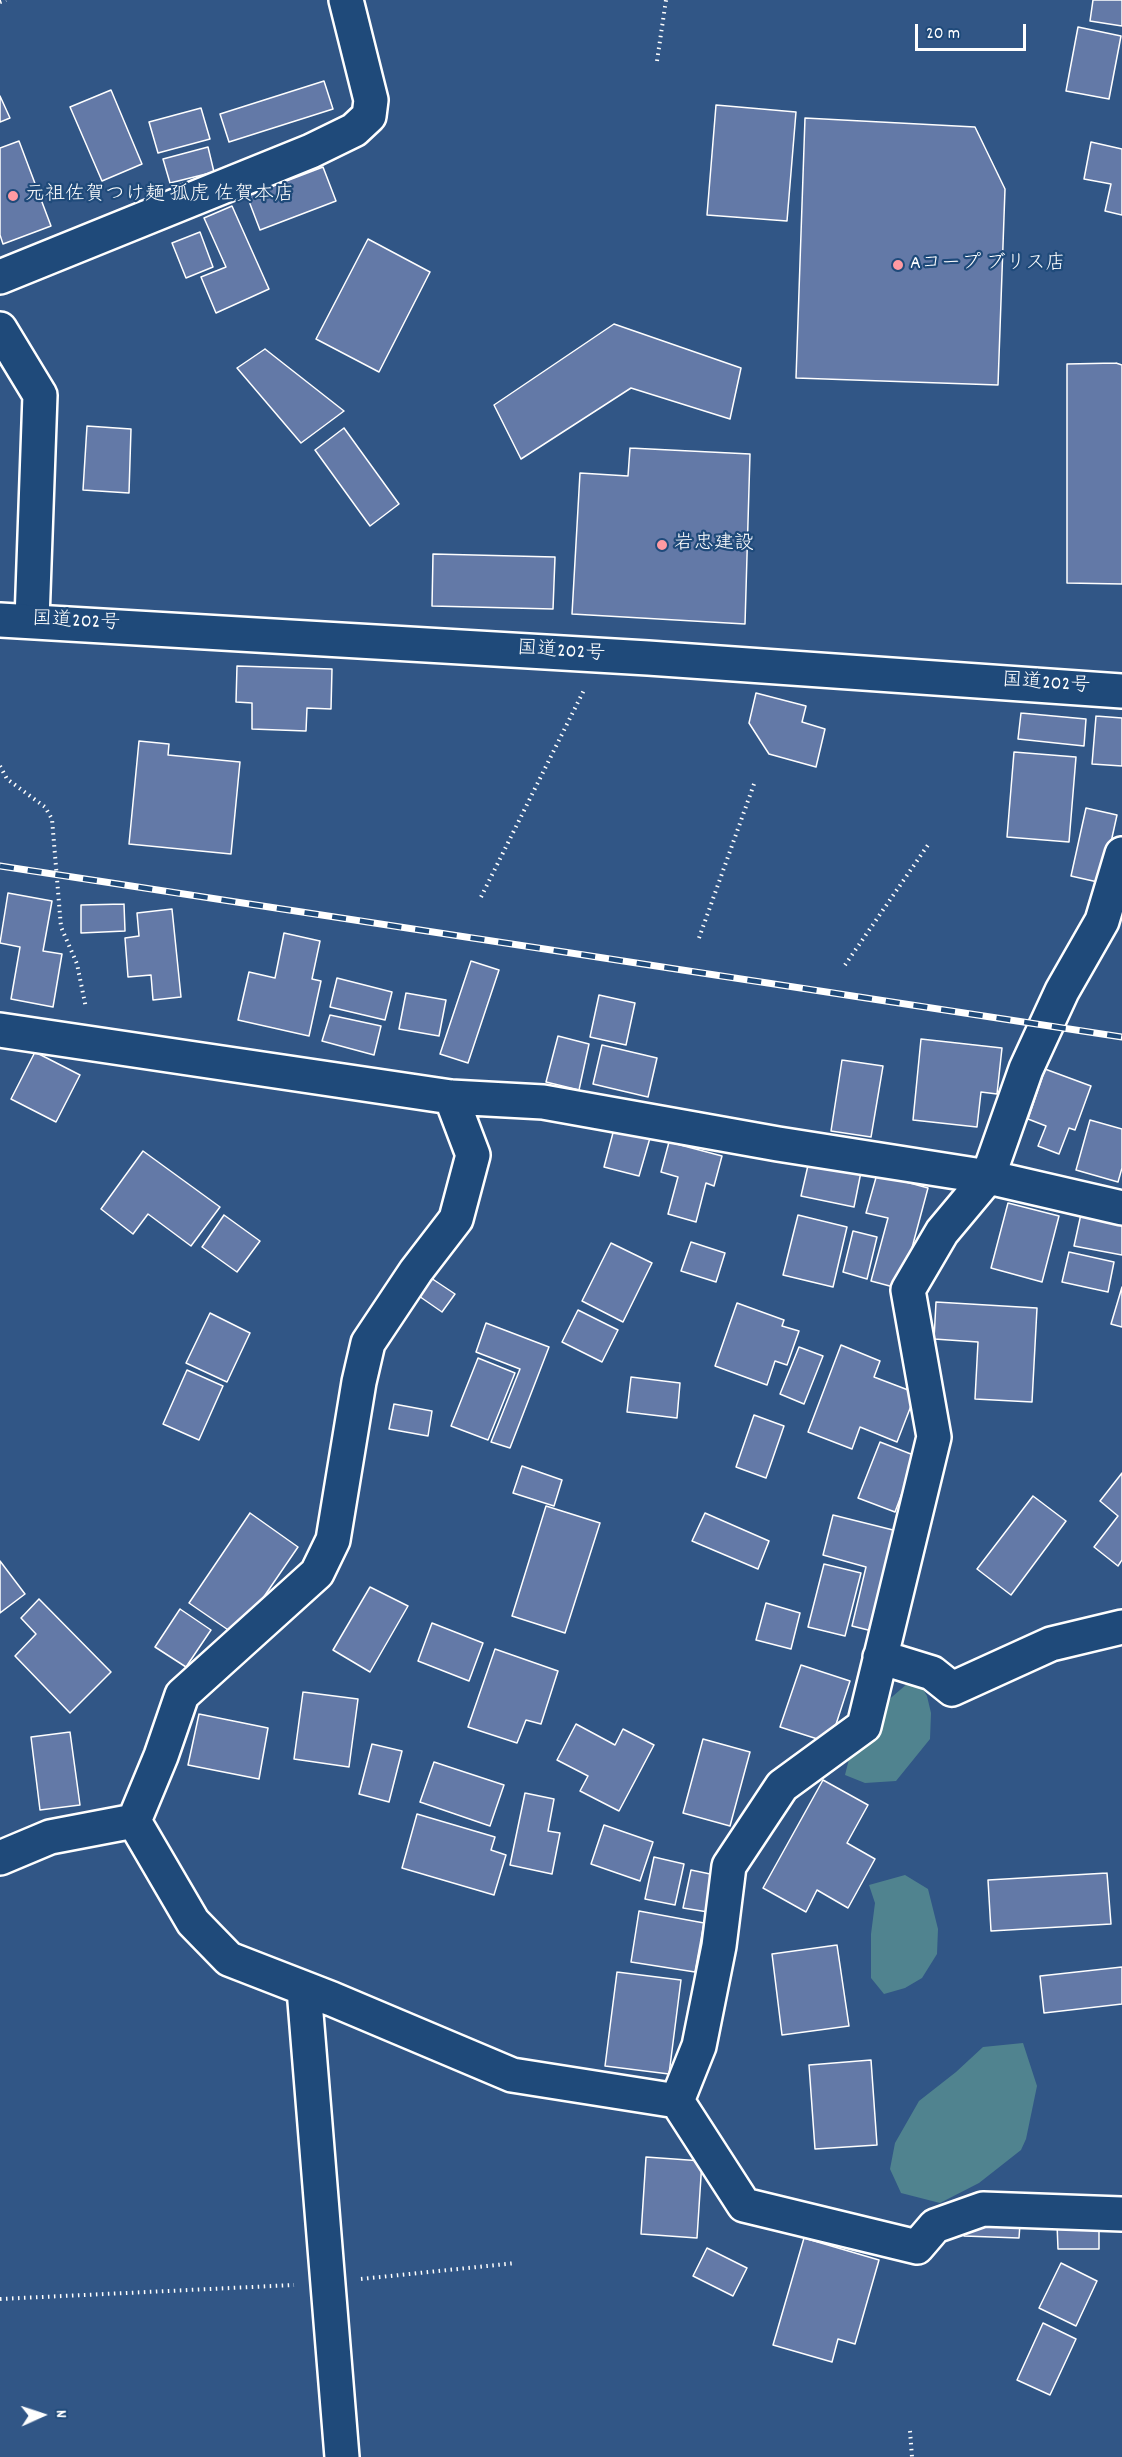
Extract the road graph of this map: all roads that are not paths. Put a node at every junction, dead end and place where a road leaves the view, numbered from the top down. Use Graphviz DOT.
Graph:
graph roads {
  1 [pos="346,0"];
  2 [pos="0,277"];
  3 [pos="0,329"];
  4 [pos="16,620"];
  5 [pos="1122,691"];
  6 [pos="1122,854"];
  7 [pos="0,1030"];
  8 [pos="451,1097"];
  9 [pos="988,1177"];
  10 [pos="1122,1208"];
  11 [pos="1122,1627"];
  12 [pos="880,1658"];
  13 [pos="134,1821"];
  14 [pos="0,1858"];
  15 [pos="304,1989"];
  16 [pos="677,2101"];
  17 [pos="1122,2214"];
  18 [pos="342,2457"];
  1 -- 2 [label="main road"];
  3 -- 4 [label="main road"];
  4 -- 5 [label="main road, 国道202号"];
  6 -- 9 [label="main road"];
  7 -- 8 [label="main road"];
  8 -- 9 [label="main road"];
  8 -- 13 [label="main road"];
  9 -- 10 [label="main road"];
  9 -- 12 [label="main road"];
  11 -- 12 [label="main road"];
  12 -- 16 [label="main road"];
  13 -- 14 [label="main road"];
  13 -- 15 [label="main road"];
  15 -- 16 [label="main road"];
  15 -- 18 [label="main road"];
  16 -- 17 [label="main road"];
}
